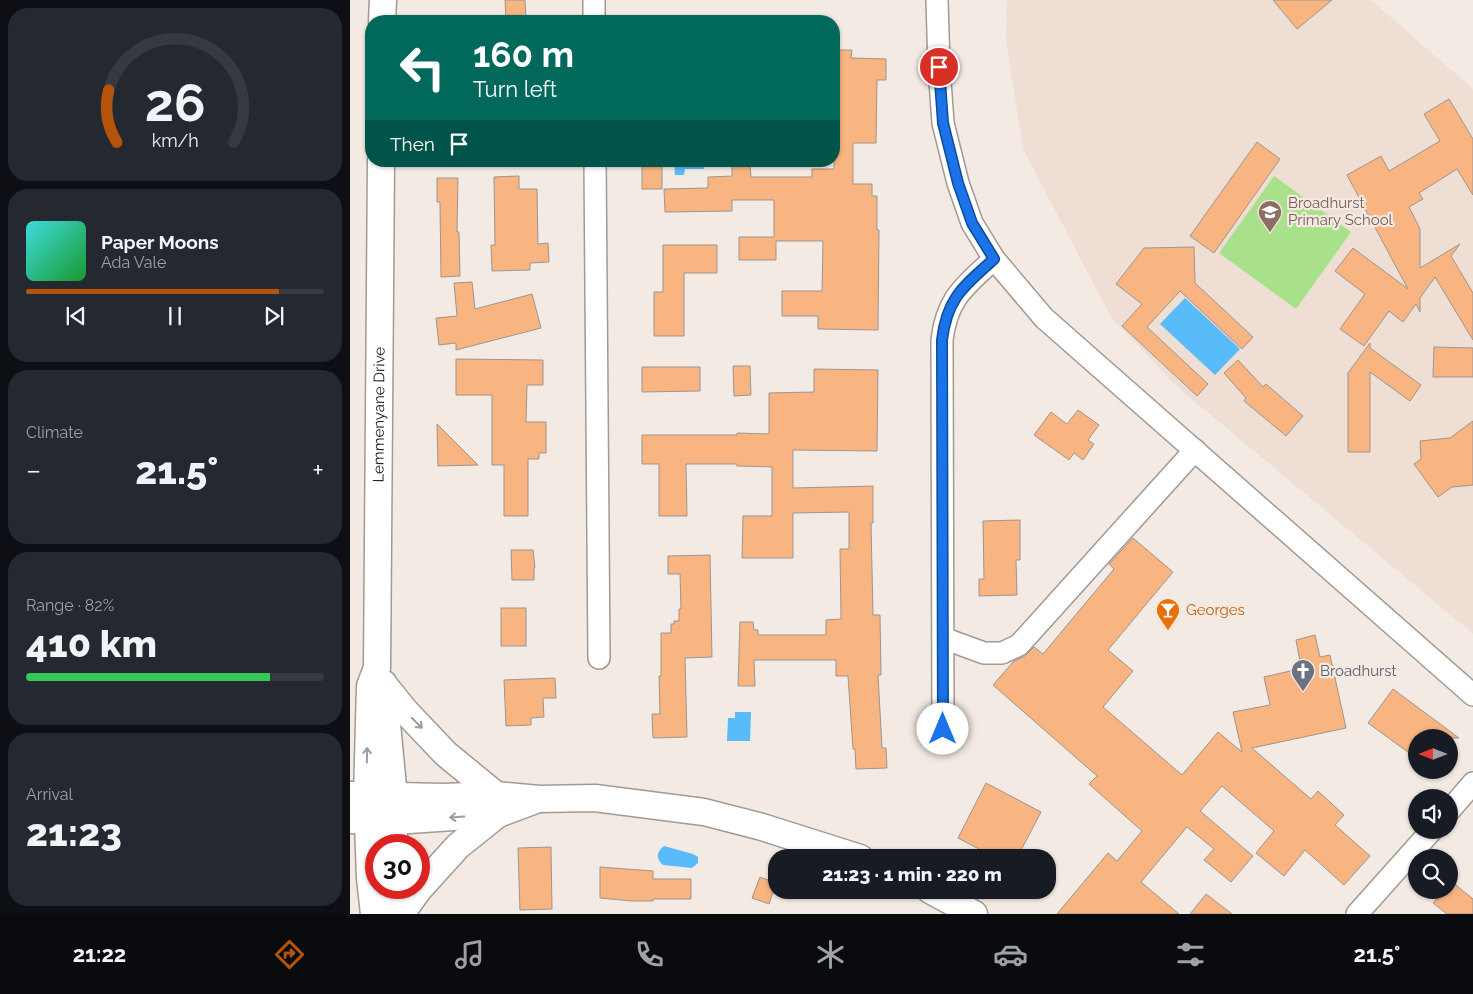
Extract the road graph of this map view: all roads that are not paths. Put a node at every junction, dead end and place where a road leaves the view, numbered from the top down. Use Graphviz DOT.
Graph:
graph roads {
  1 [pos="383,0"];
  2 [pos="594,0"];
  3 [pos="937,0"];
  4 [pos="382,15"];
  5 [pos="594,15"];
  6 [pos="381,167"];
  7 [pos="595,167"];
  8 [pos="994,259"];
  9 [pos="1195,450"];
  10 [pos="943,638"];
  11 [pos="599,658"];
  12 [pos="378,680"];
  13 [pos="1473,695"];
  14 [pos="350,720"];
  15 [pos="943,729"];
  16 [pos="1473,784"];
  17 [pos="1458,801"];
  18 [pos="497,804"];
  19 [pos="359,808"];
  20 [pos="394,821"];
  21 [pos="1424,839"];
  22 [pos="832,849"];
  23 [pos="350,883"];
  24 [pos="388,899"];
  25 [pos="946,899"];
  26 [pos="380,912"];
  27 [pos="401,914"];
  28 [pos="974,914"];
  29 [pos="1357,914"];
  1 -- 4 [label="street"];
  2 -- 5 [label="street"];
  3 -- 8 [label="street"];
  6 -- 12 [label="street, Lemmenyane Drive"];
  7 -- 11 [label="street"];
  8 -- 9 [label="street"];
  8 -- 10 [label="street"];
  9 -- 10 [label="street"];
  9 -- 13 [label="street"];
  10 -- 15 [label="street"];
  12 -- 14 [label="street"];
  12 -- 18 [label="street, one-way"];
  19 -- 12 [label="street, one-way"];
  12 -- 20 [label="street"];
  16 -- 17 [label="street"];
  18 -- 20 [label="street"];
  18 -- 22 [label="street"];
  18 -- 27 [label="street"];
  19 -- 20 [label="street"];
  19 -- 26 [label="street"];
  21 -- 29 [label="street"];
  23 -- 26 [label="street"];
  24 -- 26 [label="street"];
  25 -- 28 [label="street"];
}
